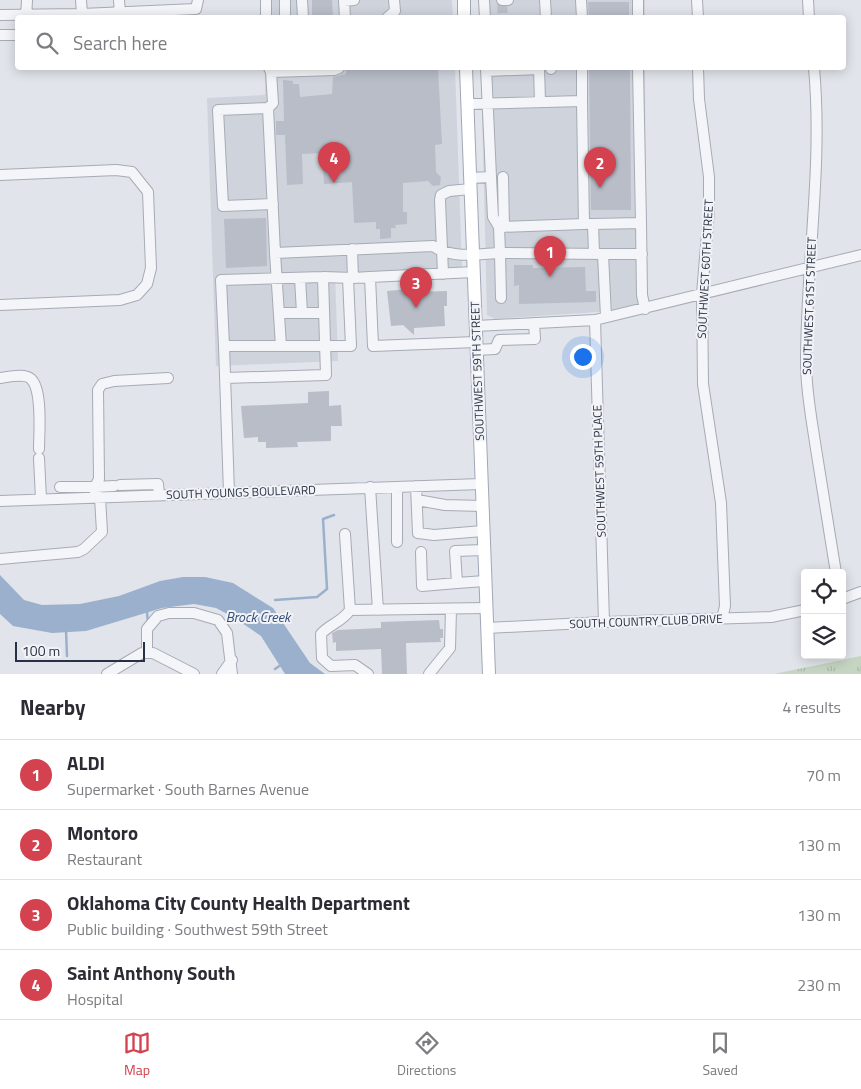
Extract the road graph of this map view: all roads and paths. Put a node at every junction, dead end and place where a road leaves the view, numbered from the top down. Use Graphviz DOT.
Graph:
graph roads {
  1 [pos="27,0"];
  2 [pos="81,0"];
  3 [pos="119,0"];
  4 [pos="198,0"];
  5 [pos="266,0"];
  6 [pos="285,0"];
  7 [pos="302,0"];
  8 [pos="344,0"];
  9 [pos="354,0"];
  10 [pos="394,0"];
  11 [pos="464,0"];
  12 [pos="484,0"];
  13 [pos="545,0"];
  14 [pos="581,0"];
  15 [pos="638,0"];
  16 [pos="698,0"];
  17 [pos="808,0"];
  18 [pos="153,5"];
  19 [pos="120,13"];
  20 [pos="82,14"];
  21 [pos="487,14"];
  22 [pos="0,15"];
  23 [pos="26,15"];
  24 [pos="54,15"];
  25 [pos="266,15"];
  26 [pos="285,15"];
  27 [pos="302,15"];
  28 [pos="344,15"];
  29 [pos="392,15"];
  30 [pos="464,15"];
  31 [pos="546,15"];
  32 [pos="582,15"];
  33 [pos="638,15"];
  34 [pos="698,15"];
  35 [pos="809,15"];
  36 [pos="15,16"];
  37 [pos="0,35"];
  38 [pos="15,35"];
  39 [pos="270,70"];
  40 [pos="334,70"];
  41 [pos="466,70"];
  42 [pos="486,70"];
  43 [pos="539,70"];
  44 [pos="582,70"];
  45 [pos="638,70"];
  46 [pos="698,70"];
  47 [pos="814,70"];
  48 [pos="582,101"];
  49 [pos="540,102"];
  50 [pos="489,103"];
  51 [pos="468,104"];
  52 [pos="268,108"];
  53 [pos="0,175"];
  54 [pos="491,177"];
  55 [pos="503,177"];
  56 [pos="471,184"];
  57 [pos="273,204"];
  58 [pos="641,223"];
  59 [pos="588,224"];
  60 [pos="501,227"];
  61 [pos="352,249"];
  62 [pos="438,249"];
  63 [pos="275,253"];
  64 [pos="500,253"];
  65 [pos="473,254"];
  66 [pos="598,254"];
  67 [pos="642,254"];
  68 [pos="861,255"];
  69 [pos="809,268"];
  70 [pos="474,272"];
  71 [pos="443,274"];
  72 [pos="323,277"];
  73 [pos="300,278"];
  74 [pos="351,278"];
  75 [pos="370,278"];
  76 [pos="277,279"];
  77 [pos="702,294"];
  78 [pos="501,298"];
  79 [pos="0,305"];
  80 [pos="645,309"];
  81 [pos="302,313"];
  82 [pos="324,313"];
  83 [pos="279,314"];
  84 [pos="606,317"];
  85 [pos="595,320"];
  86 [pos="534,323"];
  87 [pos="476,326"];
  88 [pos="325,345"];
  89 [pos="224,346"];
  90 [pos="281,346"];
  91 [pos="476,346"];
  92 [pos="0,378"];
  93 [pos="168,378"];
  94 [pos="225,378"];
  95 [pos="481,484"];
  96 [pos="397,486"];
  97 [pos="416,486"];
  98 [pos="41,488"];
  99 [pos="370,488"];
  100 [pos="229,492"];
  101 [pos="97,494"];
  102 [pos="159,495"];
  103 [pos="41,499"];
  104 [pos="417,500"];
  105 [pos="0,501"];
  106 [pos="482,506"];
  107 [pos="483,531"];
  108 [pos="345,534"];
  109 [pos="397,542"];
  110 [pos="484,550"];
  111 [pos="421,552"];
  112 [pos="0,558"];
  113 [pos="835,569"];
  114 [pos="485,581"];
  115 [pos="456,583"];
  116 [pos="861,592"];
  117 [pos="846,598"];
  118 [pos="486,608"];
  119 [pos="451,609"];
  120 [pos="350,610"];
  121 [pos="378,610"];
  122 [pos="801,611"];
  123 [pos="722,619"];
  124 [pos="604,622"];
  125 [pos="487,628"];
  126 [pos="147,653"];
  127 [pos="232,660"];
  128 [pos="107,674"];
  129 [pos="194,674"];
  130 [pos="222,674"];
  131 [pos="232,674"];
  132 [pos="368,674"];
  133 [pos="429,674"];
  134 [pos="489,674"];
  1 -- 23 [label="street"];
  2 -- 20 [label="street"];
  3 -- 19 [label="street"];
  4 -- 18 [label="street"];
  5 -- 25 [label="street"];
  6 -- 26 [label="street"];
  7 -- 27 [label="street"];
  8 -- 9 [label="street"];
  8 -- 28 [label="street"];
  10 -- 29 [label="street"];
  11 -- 30 [label="main road"];
  12 -- 21 [label="street"];
  13 -- 31 [label="street"];
  14 -- 32 [label="street"];
  15 -- 33 [label="street"];
  16 -- 34 [label="street"];
  17 -- 35 [label="street"];
  18 -- 19 [label="street"];
  19 -- 20 [label="street"];
  20 -- 24 [label="street"];
  22 -- 36 [label="street"];
  37 -- 38 [label="street"];
  39 -- 40 [label="street"];
  39 -- 52 [label="street"];
  41 -- 51 [label="main road, SOUTHWEST 59TH STREET"];
  42 -- 50 [label="street"];
  43 -- 49 [label="street"];
  44 -- 48 [label="street"];
  45 -- 58 [label="street"];
  46 -- 77 [label="street, SOUTHWEST 60TH STREET"];
  47 -- 69 [label="street, SOUTHWEST 61ST STREET"];
  48 -- 49 [label="street"];
  48 -- 59 [label="street"];
  49 -- 50 [label="street"];
  50 -- 51 [label="street"];
  50 -- 54 [label="street"];
  51 -- 56 [label="main road, SOUTHWEST 59TH STREET"];
  52 -- 57 [label="street"];
  52 -- 57 [label="street"];
  53 -- 79 [label="street"];
  54 -- 56 [label="street"];
  54 -- 60 [label="street"];
  55 -- 60 [label="street"];
  56 -- 62 [label="street"];
  56 -- 65 [label="main road, SOUTHWEST 59TH STREET"];
  57 -- 63 [label="street"];
  58 -- 59 [label="street"];
  58 -- 67 [label="street"];
  59 -- 60 [label="street"];
  59 -- 66 [label="street"];
  60 -- 64 [label="street"];
  61 -- 62 [label="street"];
  61 -- 63 [label="street"];
  61 -- 74 [label="street"];
  62 -- 65 [label="street"];
  62 -- 71 [label="street"];
  63 -- 76 [label="street"];
  64 -- 65 [label="street"];
  64 -- 66 [label="street"];
  64 -- 78 [label="street"];
  65 -- 70 [label="main road, SOUTHWEST 59TH STREET"];
  66 -- 67 [label="street"];
  66 -- 84 [label="street"];
  67 -- 80 [label="street"];
  68 -- 69 [label="street"];
  69 -- 77 [label="street"];
  69 -- 113 [label="street, SOUTHWEST 61ST STREET"];
  70 -- 71 [label="street"];
  70 -- 87 [label="main road, SOUTHWEST 59TH STREET"];
  71 -- 75 [label="street"];
  72 -- 73 [label="street"];
  72 -- 74 [label="street"];
  72 -- 82 [label="street"];
  73 -- 76 [label="street"];
  73 -- 81 [label="street"];
  74 -- 75 [label="street"];
  74 -- 88 [label="street"];
  75 -- 91 [label="street"];
  76 -- 83 [label="street"];
  76 -- 89 [label="street"];
  77 -- 80 [label="street"];
  77 -- 123 [label="street, SOUTHWEST 60TH STREET"];
  80 -- 84 [label="street"];
  81 -- 82 [label="street"];
  81 -- 83 [label="street"];
  82 -- 88 [label="street"];
  83 -- 90 [label="street"];
  84 -- 85 [label="street"];
  85 -- 86 [label="street"];
  85 -- 124 [label="street, SOUTHWEST 59TH PLACE"];
  86 -- 87 [label="street"];
  86 -- 91 [label="street"];
  87 -- 91 [label="main road, SOUTHWEST 59TH STREET"];
  88 -- 90 [label="street"];
  88 -- 94 [label="street"];
  89 -- 90 [label="street"];
  89 -- 94 [label="street"];
  91 -- 95 [label="main road, SOUTHWEST 59TH STREET"];
  92 -- 98 [label="street"];
  93 -- 101 [label="street"];
  94 -- 100 [label="street"];
  95 -- 97 [label="street, SOUTH YOUNGS BOULEVARD"];
  95 -- 106 [label="main road, SOUTHWEST 59TH STREET"];
  96 -- 97 [label="street, SOUTH YOUNGS BOULEVARD"];
  96 -- 99 [label="street, SOUTH YOUNGS BOULEVARD"];
  96 -- 109 [label="street"];
  97 -- 104 [label="street"];
  98 -- 101 [label="street"];
  98 -- 103 [label="street"];
  99 -- 100 [label="street, SOUTH YOUNGS BOULEVARD"];
  99 -- 121 [label="street"];
  100 -- 102 [label="street, SOUTH YOUNGS BOULEVARD"];
  101 -- 102 [label="street, SOUTH YOUNGS BOULEVARD"];
  101 -- 102 [label="street"];
  101 -- 103 [label="street, SOUTH YOUNGS BOULEVARD"];
  101 -- 112 [label="street"];
  103 -- 105 [label="street, SOUTH YOUNGS BOULEVARD"];
  104 -- 106 [label="street"];
  104 -- 107 [label="street"];
  106 -- 107 [label="main road, SOUTHWEST 59TH STREET"];
  107 -- 110 [label="main road, SOUTHWEST 59TH STREET"];
  108 -- 120 [label="street"];
  110 -- 114 [label="main road, SOUTHWEST 59TH STREET"];
  110 -- 115 [label="street"];
  111 -- 115 [label="street"];
  114 -- 115 [label="street"];
  114 -- 118 [label="main road, SOUTHWEST 59TH STREET"];
  116 -- 117 [label="street"];
  118 -- 119 [label="street"];
  118 -- 125 [label="main road, SOUTHWEST 59TH STREET"];
  119 -- 121 [label="street"];
  119 -- 133 [label="street"];
  120 -- 121 [label="street"];
  120 -- 132 [label="street"];
  122 -- 123 [label="street, SOUTH COUNTRY CLUB DRIVE"];
  123 -- 124 [label="street, SOUTH COUNTRY CLUB DRIVE"];
  124 -- 125 [label="street, SOUTH COUNTRY CLUB DRIVE"];
  125 -- 134 [label="main road, SOUTHWEST 59TH STREET"];
  126 -- 127 [label="street"];
  126 -- 128 [label="street"];
  126 -- 129 [label="street"];
  127 -- 130 [label="street"];
  127 -- 131 [label="street"];
}
